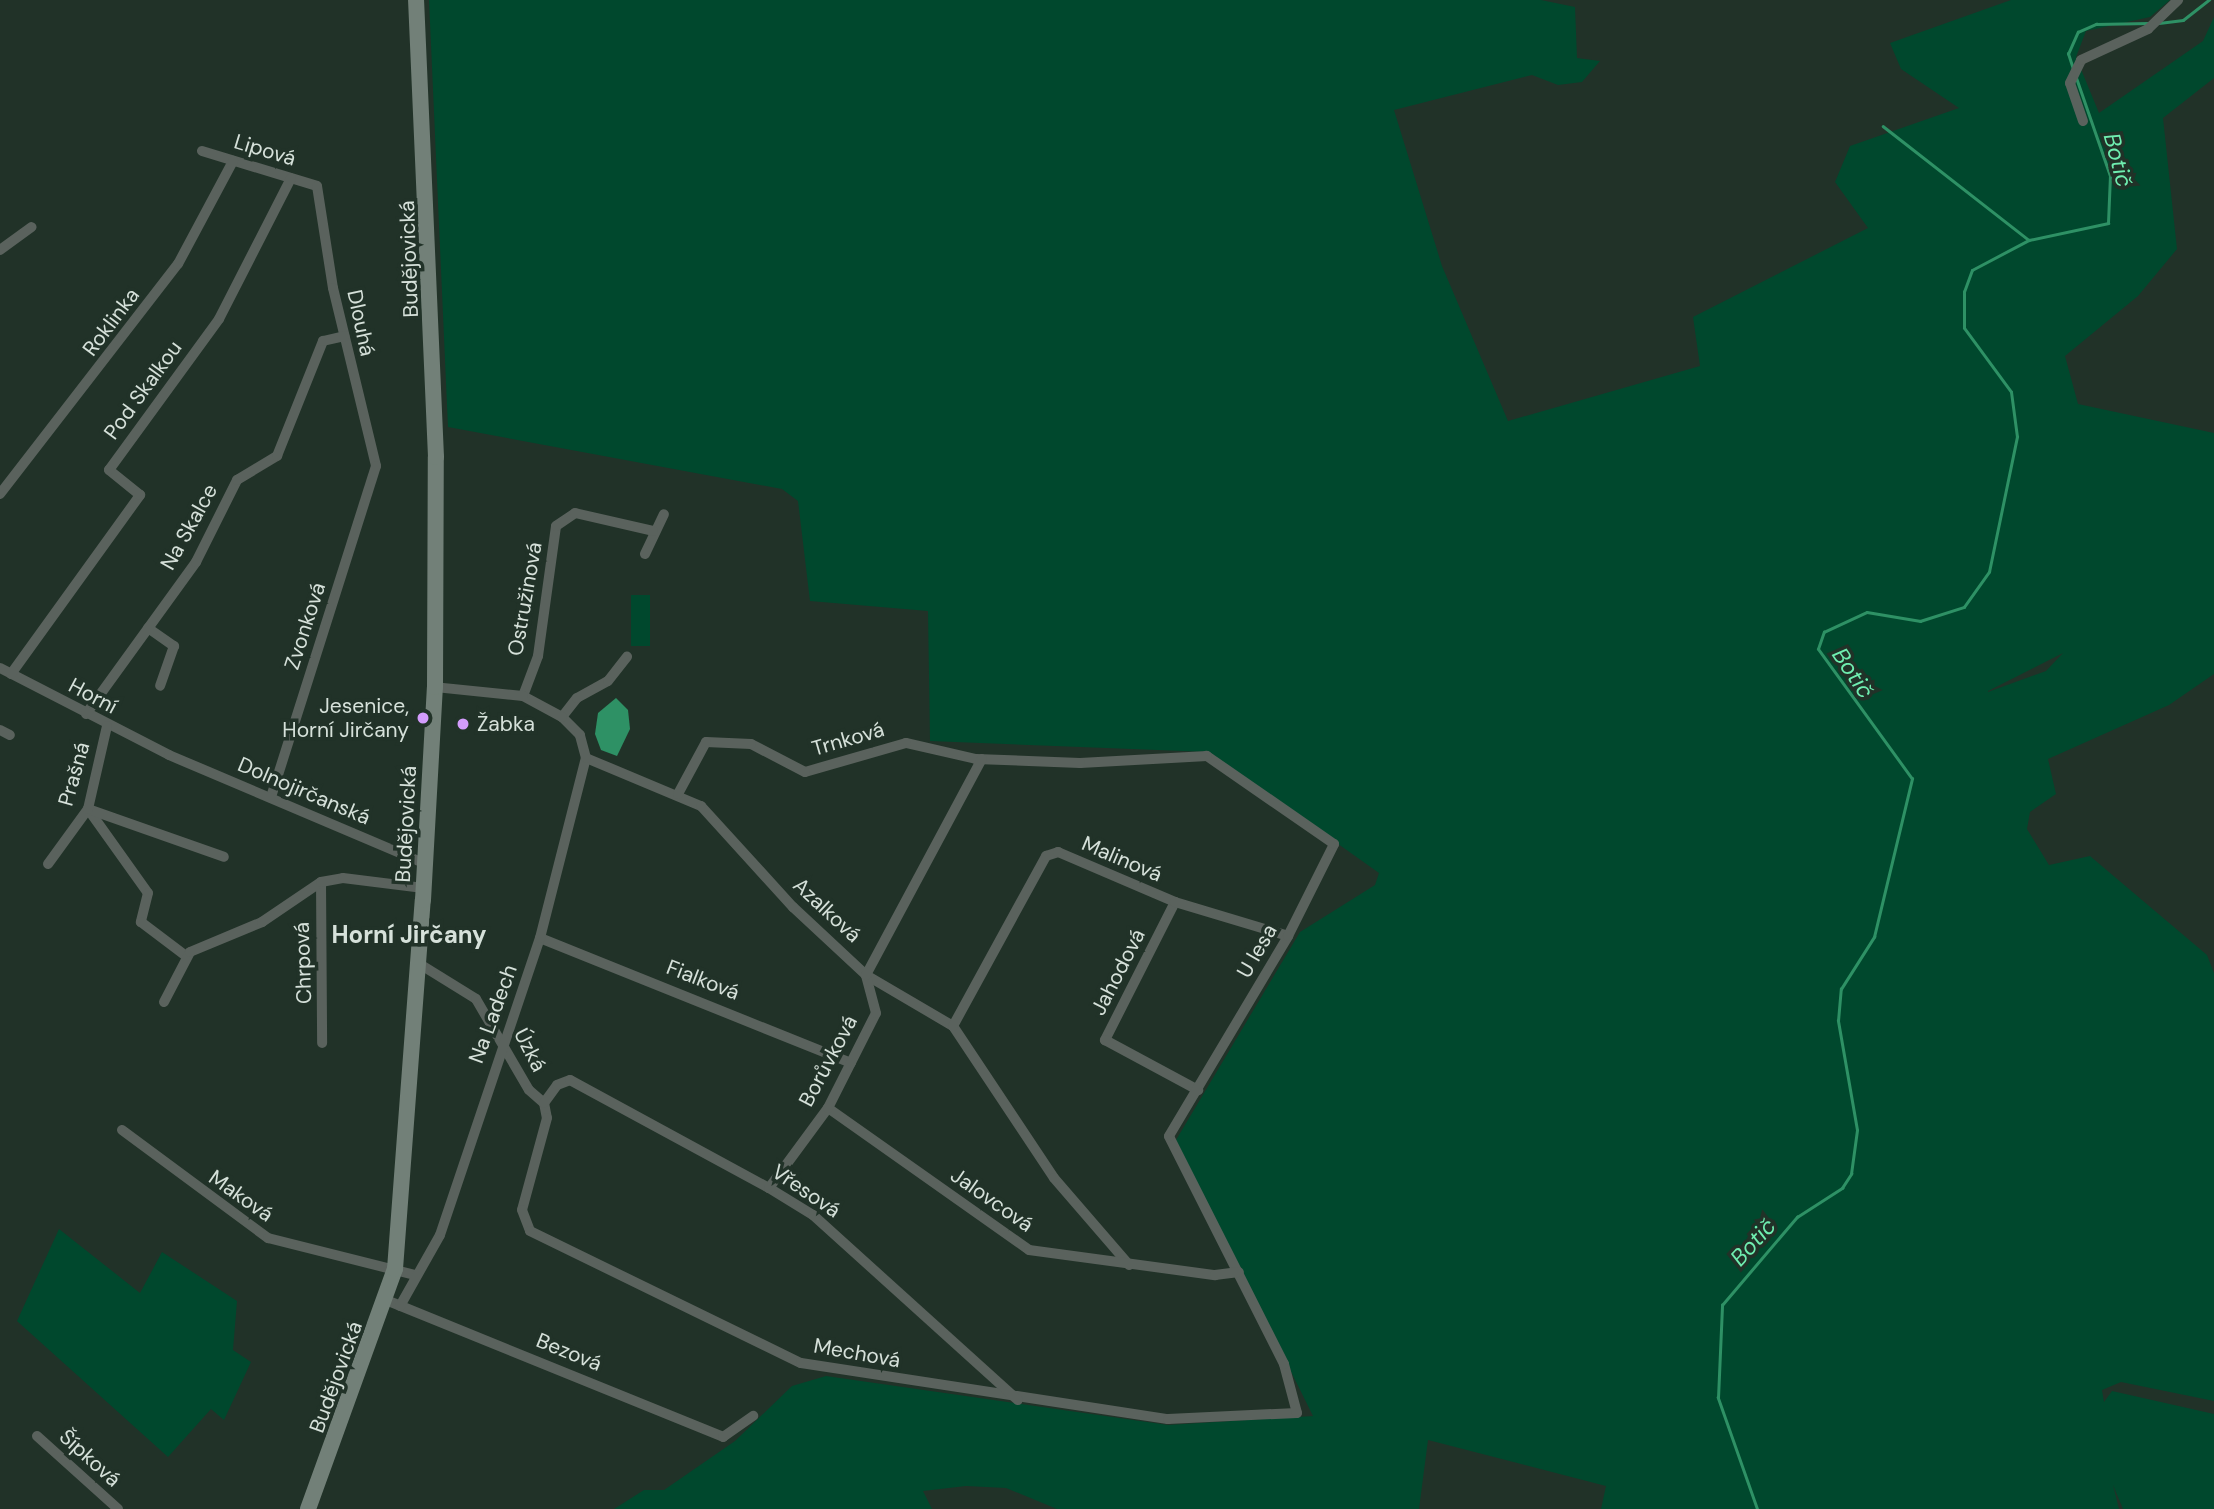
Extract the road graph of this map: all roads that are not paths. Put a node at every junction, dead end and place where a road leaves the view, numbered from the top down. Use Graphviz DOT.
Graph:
graph roads {
  1 [pos="416,0"];
  2 [pos="2178,0"];
  3 [pos="2083,121"];
  4 [pos="202,151"];
  5 [pos="233,161"];
  6 [pos="291,178"];
  7 [pos="317,186"];
  8 [pos="32,227"];
  9 [pos="0,238"];
  10 [pos="13,240"];
  11 [pos="0,250"];
  12 [pos="344,336"];
  13 [pos="376,467"];
  14 [pos="0,494"];
  15 [pos="664,514"];
  16 [pos="653,531"];
  17 [pos="645,554"];
  18 [pos="148,628"];
  19 [pos="627,657"];
  20 [pos="0,668"];
  21 [pos="11,674"];
  22 [pos="160,686"];
  23 [pos="435,687"];
  24 [pos="523,696"];
  25 [pos="86,714"];
  26 [pos="562,717"];
  27 [pos="107,726"];
  28 [pos="169,755"];
  29 [pos="586,758"];
  30 [pos="982,759"];
  31 [pos="678,794"];
  32 [pos="271,798"];
  33 [pos="88,809"];
  34 [pos="225,857"];
  35 [pos="425,863"];
  36 [pos="48,864"];
  37 [pos="321,881"];
  38 [pos="423,888"];
  39 [pos="1175,902"];
  40 [pos="1288,936"];
  41 [pos="540,938"];
  42 [pos="186,956"];
  43 [pos="418,963"];
  44 [pos="866,975"];
  45 [pos="164,1002"];
  46 [pos="953,1026"];
  47 [pos="505,1041"];
  48 [pos="322,1043"];
  49 [pos="851,1063"];
  50 [pos="1198,1090"];
  51 [pos="544,1103"];
  52 [pos="828,1108"];
  53 [pos="122,1130"];
  54 [pos="769,1188"];
  55 [pos="1129,1265"];
  56 [pos="395,1269"];
  57 [pos="1239,1272"];
  58 [pos="415,1275"];
  59 [pos="393,1303"];
  60 [pos="1018,1400"];
  61 [pos="1297,1413"];
  62 [pos="753,1416"];
  63 [pos="37,1436"];
  64 [pos="118,1509"];
  65 [pos="308,1509"];
  1 -- 23 [label="main road, Budějovická"];
  2 -- 3 [label="street"];
  4 -- 5 [label="street, Lipová"];
  5 -- 6 [label="street, Lipová"];
  5 -- 14 [label="street, Roklinka"];
  6 -- 7 [label="street, Lipová"];
  6 -- 21 [label="street, Pod Skalkou"];
  7 -- 12 [label="street, Dlouhá"];
  8 -- 10 [label="street"];
  9 -- 10 [label="street"];
  10 -- 11 [label="street"];
  12 -- 13 [label="street, Dlouhá"];
  12 -- 18 [label="street, Na Skalce"];
  13 -- 32 [label="street, Zvonková"];
  15 -- 16 [label="street"];
  16 -- 17 [label="street"];
  16 -- 24 [label="street, Ostružinová"];
  18 -- 22 [label="street"];
  18 -- 25 [label="street, Na Skalce"];
  19 -- 26 [label="street"];
  20 -- 21 [label="street, Horní"];
  21 -- 25 [label="street, Horní"];
  23 -- 24 [label="street"];
  23 -- 35 [label="main road, Budějovická"];
  24 -- 26 [label="street"];
  25 -- 27 [label="street, Horní"];
  26 -- 29 [label="street"];
  27 -- 28 [label="street, Horní"];
  27 -- 33 [label="street, Prašná"];
  28 -- 32 [label="street, Dolnojirčanská"];
  29 -- 31 [label="street, Azalková"];
  29 -- 41 [label="street, Na Ladech"];
  30 -- 31 [label="street, Trnková"];
  30 -- 40 [label="street, U lesa"];
  30 -- 44 [label="street"];
  31 -- 44 [label="street, Azalková"];
  32 -- 35 [label="street, Dolnojirčanská"];
  33 -- 34 [label="street"];
  33 -- 36 [label="street, Prašná"];
  33 -- 42 [label="street"];
  35 -- 38 [label="main road, Budějovická"];
  37 -- 38 [label="street"];
  37 -- 42 [label="street"];
  37 -- 48 [label="street, Chrpová"];
  38 -- 43 [label="main road, Budějovická"];
  39 -- 40 [label="street, Malinová"];
  39 -- 46 [label="street, Malinová"];
  39 -- 50 [label="street, Jahodová"];
  40 -- 50 [label="street, U lesa"];
  41 -- 47 [label="street, Na Ladech"];
  41 -- 49 [label="street, Fialková"];
  42 -- 45 [label="street"];
  43 -- 47 [label="street, Úzká"];
  43 -- 56 [label="main road, Budějovická"];
  44 -- 46 [label="street, Azalková"];
  44 -- 49 [label="street, Borůvková"];
  46 -- 55 [label="street, Azalková"];
  47 -- 51 [label="street, Úzká"];
  47 -- 58 [label="street, Na Ladech"];
  49 -- 52 [label="street, Borůvková"];
  50 -- 57 [label="street, U lesa"];
  51 -- 54 [label="street, Vřesová"];
  51 -- 60 [label="street, Mechová"];
  52 -- 54 [label="street, Borůvková"];
  52 -- 55 [label="street, Jalovcová"];
  53 -- 56 [label="street, Maková"];
  54 -- 60 [label="street, Vřesová"];
  55 -- 57 [label="street, Jalovcová"];
  56 -- 58 [label="street"];
  56 -- 59 [label="main road, Budějovická"];
  57 -- 61 [label="street, U lesa"];
  58 -- 59 [label="street, Na Ladech"];
  59 -- 62 [label="street, Bezová"];
  59 -- 65 [label="main road, Budějovická"];
  60 -- 61 [label="street, Mechová"];
  63 -- 64 [label="street, Šípková"];
}
